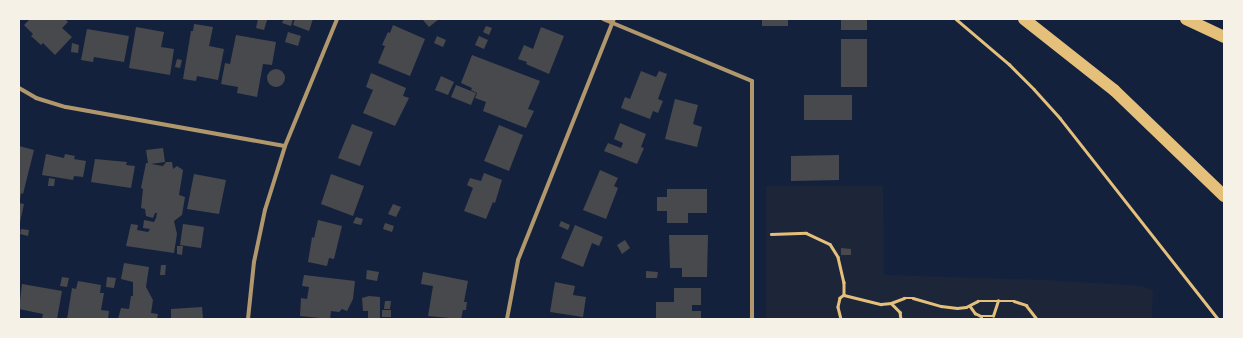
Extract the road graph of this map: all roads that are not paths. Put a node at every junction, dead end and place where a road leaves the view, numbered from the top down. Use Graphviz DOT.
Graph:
graph roads {
  1 [pos="338,19"];
  2 [pos="603,19"];
  3 [pos="1024,19"];
  4 [pos="1186,19"];
  5 [pos="613,21"];
  6 [pos="1224,37"];
  7 [pos="19,88"];
  8 [pos="285,146"];
  9 [pos="1224,196"];
  10 [pos="248,319"];
  11 [pos="507,319"];
  12 [pos="752,319"];
  1 -- 8 [label="street"];
  2 -- 5 [label="street"];
  3 -- 9 [label="highway"];
  4 -- 6 [label="highway"];
  5 -- 11 [label="street"];
  5 -- 12 [label="street"];
  7 -- 8 [label="street"];
  8 -- 10 [label="street"];
}
